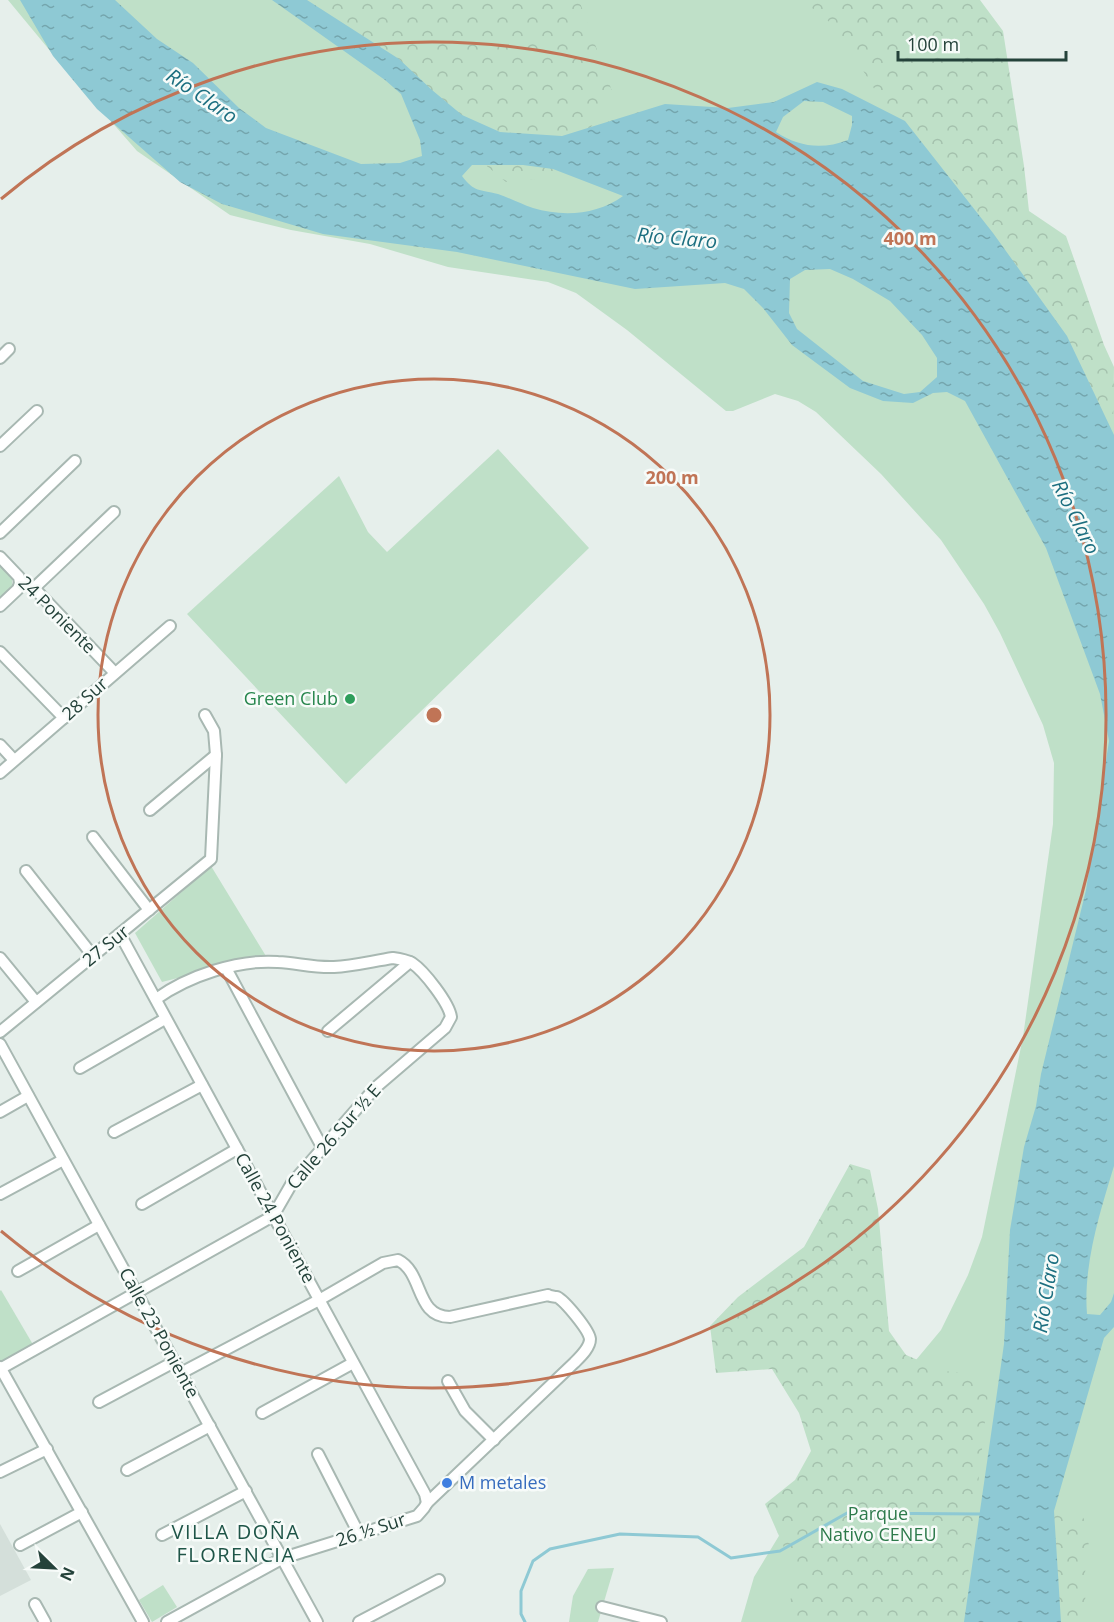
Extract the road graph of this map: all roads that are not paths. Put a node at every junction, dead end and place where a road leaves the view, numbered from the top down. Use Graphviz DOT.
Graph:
graph roads {
  1 [pos="9,349"];
  2 [pos="0,358"];
  3 [pos="37,411"];
  4 [pos="0,446"];
  5 [pos="75,461"];
  6 [pos="114,512"];
  7 [pos="0,533"];
  8 [pos="0,557"];
  9 [pos="20,583"];
  10 [pos="34,588"];
  11 [pos="0,606"];
  12 [pos="170,626"];
  13 [pos="0,652"];
  14 [pos="114,672"];
  15 [pos="205,715"];
  16 [pos="64,718"];
  17 [pos="0,745"];
  18 [pos="216,754"];
  19 [pos="14,760"];
  20 [pos="0,773"];
  21 [pos="150,810"];
  22 [pos="93,837"];
  23 [pos="26,871"];
  24 [pos="149,910"];
  25 [pos="120,934"];
  26 [pos="93,956"];
  27 [pos="0,958"];
  28 [pos="406,961"];
  29 [pos="226,968"];
  30 [pos="156,999"];
  31 [pos="36,1002"];
  32 [pos="165,1019"];
  33 [pos="328,1031"];
  34 [pos="0,1032"];
  35 [pos="0,1044"];
  36 [pos="80,1068"];
  37 [pos="202,1085"];
  38 [pos="28,1096"];
  39 [pos="0,1112"];
  40 [pos="114,1132"];
  41 [pos="322,1148"];
  42 [pos="237,1149"];
  43 [pos="63,1160"];
  44 [pos="0,1194"];
  45 [pos="142,1204"];
  46 [pos="273,1216"];
  47 [pos="99,1225"];
  48 [pos="18,1271"];
  49 [pos="136,1292"];
  50 [pos="319,1300"];
  51 [pos="174,1362"];
  52 [pos="353,1363"];
  53 [pos="0,1368"];
  54 [pos="181,1373"];
  55 [pos="448,1381"];
  56 [pos="99,1402"];
  57 [pos="262,1413"];
  58 [pos="210,1426"];
  59 [pos="494,1440"];
  60 [pos="47,1449"];
  61 [pos="318,1454"];
  62 [pos="127,1470"];
  63 [pos="0,1472"];
  64 [pos="246,1491"];
  65 [pos="426,1503"];
  66 [pos="82,1512"];
  67 [pos="359,1534"];
  68 [pos="162,1535"];
  69 [pos="20,1545"];
  70 [pos="282,1558"];
  71 [pos="439,1580"];
  72 [pos="35,1604"];
  73 [pos="602,1607"];
  74 [pos="45,1622"];
  75 [pos="142,1622"];
  76 [pos="167,1622"];
  77 [pos="317,1622"];
  78 [pos="359,1622"];
  79 [pos="661,1622"];
  1 -- 2 [label="street"];
  3 -- 4 [label="street"];
  5 -- 7 [label="street"];
  6 -- 10 [label="street"];
  8 -- 9 [label="street, 24 Poniente"];
  9 -- 10 [label="street, 24 Poniente"];
  9 -- 11 [label="street"];
  10 -- 14 [label="street, 24 Poniente"];
  12 -- 14 [label="street, 28 Sur"];
  13 -- 16 [label="street"];
  14 -- 16 [label="street, 28 Sur"];
  15 -- 18 [label="street"];
  16 -- 19 [label="street, 28 Sur"];
  17 -- 19 [label="street"];
  18 -- 21 [label="street"];
  18 -- 24 [label="street, 27 Sur"];
  19 -- 20 [label="street, 28 Sur"];
  22 -- 24 [label="street"];
  23 -- 26 [label="street"];
  24 -- 25 [label="street, 27 Sur"];
  25 -- 26 [label="street, 27 Sur"];
  25 -- 30 [label="street, Calle 24 Poniente"];
  26 -- 31 [label="street, 27 Sur"];
  27 -- 31 [label="street"];
  28 -- 29 [label="street"];
  28 -- 33 [label="street"];
  28 -- 41 [label="street, Calle 26 Sur ½ E"];
  29 -- 30 [label="street"];
  29 -- 41 [label="street"];
  30 -- 32 [label="street, Calle 24 Poniente"];
  31 -- 34 [label="street, 27 Sur"];
  32 -- 36 [label="street"];
  32 -- 37 [label="street, Calle 24 Poniente"];
  35 -- 38 [label="street, Calle 23 Poniente"];
  37 -- 40 [label="street"];
  37 -- 42 [label="street, Calle 24 Poniente"];
  38 -- 39 [label="street"];
  38 -- 43 [label="street, Calle 23 Poniente"];
  41 -- 46 [label="street, Calle 26 Sur ½ E"];
  42 -- 45 [label="street"];
  42 -- 46 [label="street, Calle 24 Poniente"];
  43 -- 44 [label="street"];
  43 -- 47 [label="street, Calle 23 Poniente"];
  46 -- 49 [label="street"];
  46 -- 50 [label="street, Calle 24 Poniente"];
  47 -- 48 [label="street"];
  47 -- 49 [label="street, Calle 23 Poniente"];
  49 -- 51 [label="street, Calle 23 Poniente"];
  49 -- 53 [label="street"];
  50 -- 52 [label="street, Calle 24 Poniente"];
  50 -- 54 [label="street"];
  50 -- 59 [label="street, 26 ½ Sur"];
  51 -- 54 [label="street, Calle 23 Poniente"];
  51 -- 56 [label="street"];
  52 -- 57 [label="street"];
  52 -- 65 [label="street, Calle 24 Poniente"];
  53 -- 60 [label="street"];
  54 -- 58 [label="street, Calle 23 Poniente"];
  55 -- 59 [label="street"];
  58 -- 62 [label="street"];
  58 -- 64 [label="street, Calle 23 Poniente"];
  59 -- 65 [label="street, 26 ½ Sur"];
  60 -- 63 [label="street"];
  60 -- 66 [label="street"];
  61 -- 67 [label="street"];
  64 -- 68 [label="street"];
  64 -- 70 [label="street, Calle 23 Poniente"];
  65 -- 67 [label="street, 26 ½ Sur"];
  66 -- 69 [label="street"];
  66 -- 75 [label="street"];
  67 -- 70 [label="street, 26 ½ Sur"];
  70 -- 76 [label="street, 26 ½ Sur"];
  70 -- 77 [label="street, Calle 23 Poniente"];
  71 -- 78 [label="street"];
  72 -- 74 [label="street"];
  73 -- 79 [label="street"];
}
